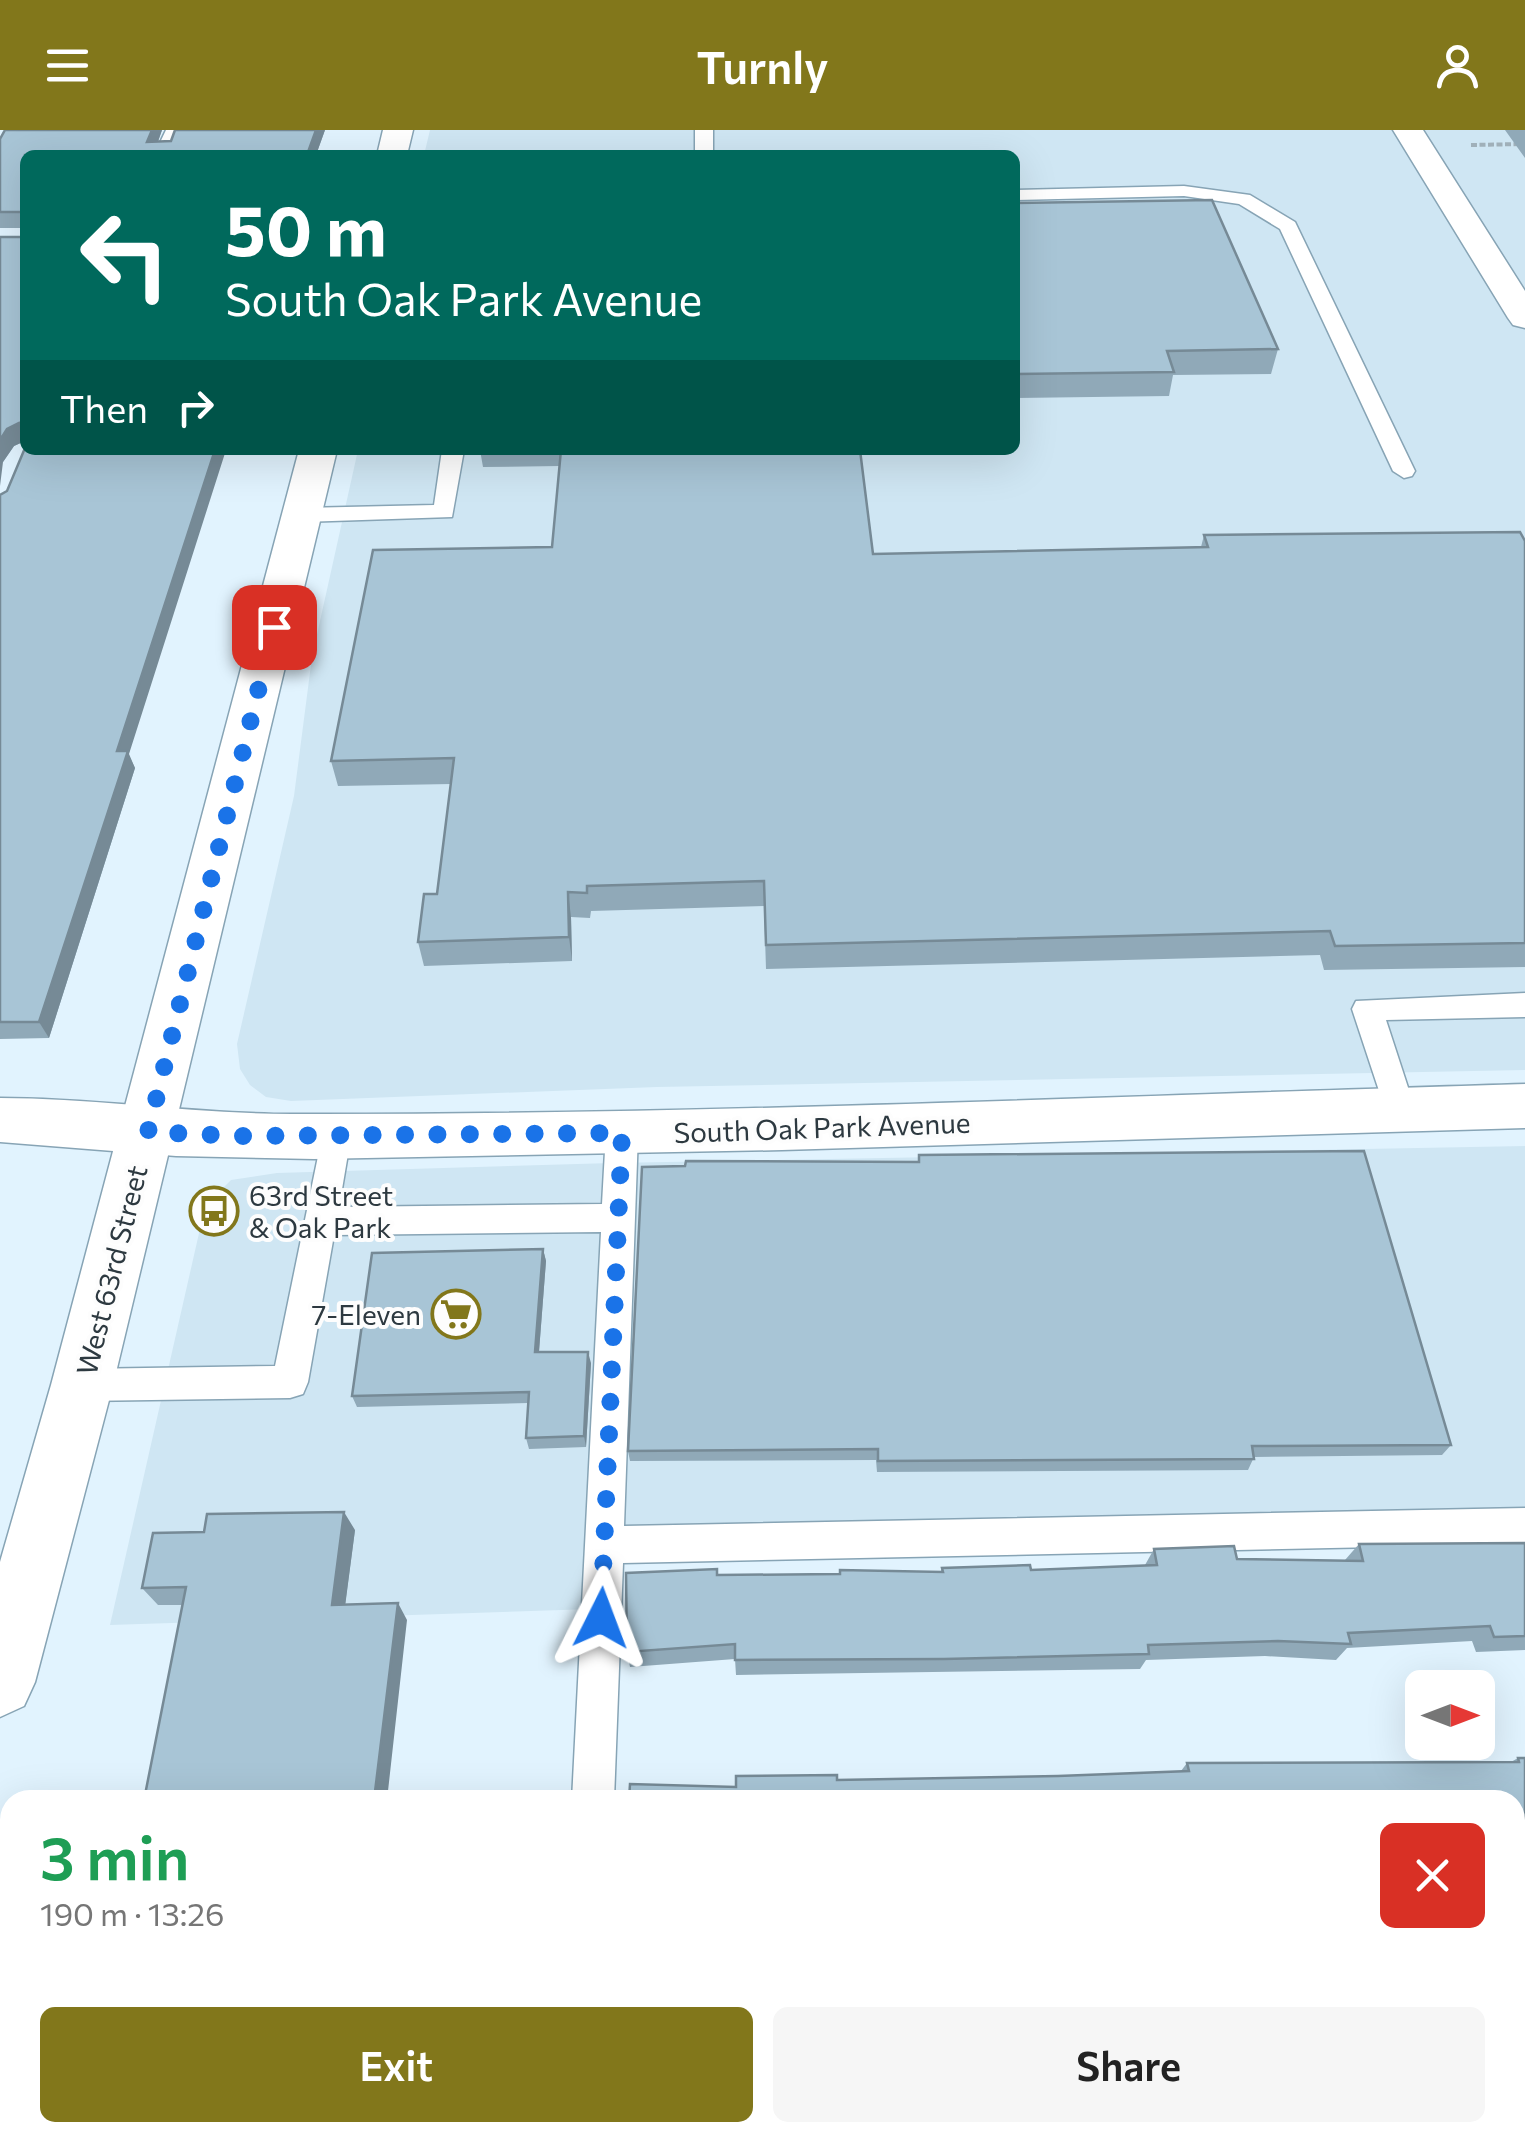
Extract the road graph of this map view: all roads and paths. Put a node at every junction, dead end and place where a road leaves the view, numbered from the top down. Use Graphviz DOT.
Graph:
graph roads {
  1 [pos="1408,130"];
  2 [pos="1525,144"];
  3 [pos="1469,145"];
  4 [pos="1020,195"];
  5 [pos="1525,318"];
  6 [pos="317,455"];
  7 [pos="452,455"];
  8 [pos="1404,471"];
  9 [pos="302,515"];
  10 [pos="1525,1005"];
  11 [pos="1525,1106"];
  12 [pos="1399,1109"];
  13 [pos="0,1120"];
  14 [pos="148,1132"];
  15 [pos="622,1133"];
  16 [pos="335,1136"];
  17 [pos="618,1218"];
  18 [pos="319,1221"];
  19 [pos="82,1385"];
  20 [pos="1525,1526"];
  21 [pos="604,1546"];
  22 [pos="0,1682"];
  23 [pos="593,1790"];
  1 -- 5 [label="street"];
  2 -- 3 [label="path"];
  4 -- 8 [label="lane"];
  6 -- 9 [label="street, West 63rd Street"];
  7 -- 9 [label="lane"];
  9 -- 14 [label="street, West 63rd Street"];
  10 -- 12 [label="lane"];
  11 -- 12 [label="street, South Oak Park Avenue"];
  12 -- 15 [label="street, South Oak Park Avenue"];
  13 -- 14 [label="street, South Oak Park Avenue"];
  14 -- 16 [label="street, South Oak Park Avenue"];
  14 -- 19 [label="street, West 63rd Street"];
  15 -- 16 [label="street, South Oak Park Avenue"];
  15 -- 17 [label="lane"];
  16 -- 18 [label="lane"];
  17 -- 18 [label="lane"];
  17 -- 21 [label="lane"];
  18 -- 19 [label="lane"];
  19 -- 22 [label="street, West 63rd Street"];
  20 -- 21 [label="lane"];
  21 -- 23 [label="lane"];
}
